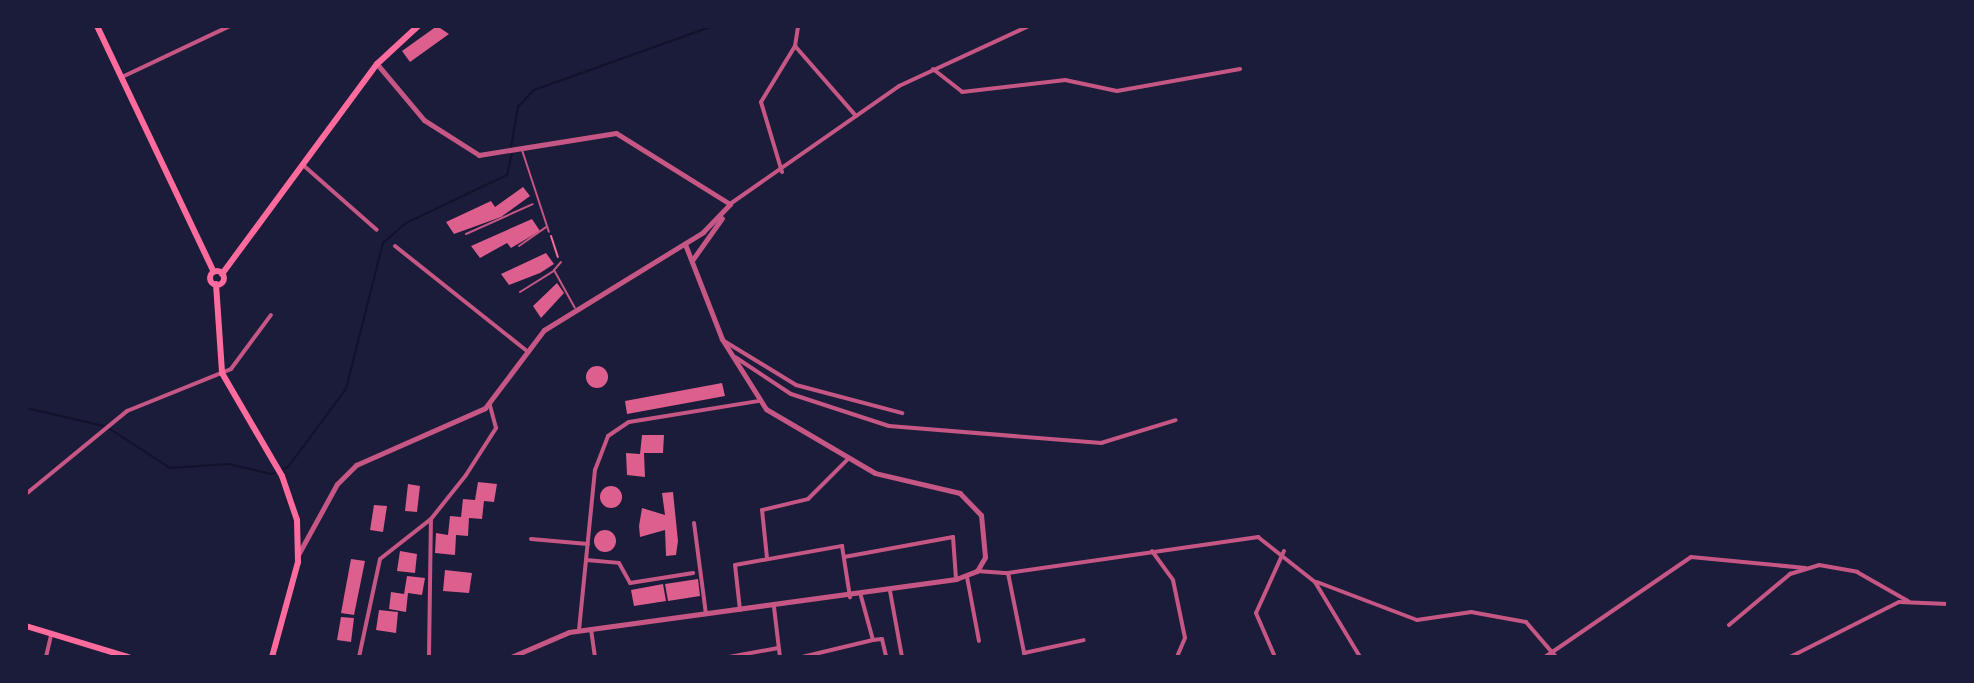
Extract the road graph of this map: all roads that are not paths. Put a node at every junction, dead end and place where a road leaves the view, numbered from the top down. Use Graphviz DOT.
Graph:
graph roads {
  1 [pos="97,26"];
  2 [pos="230,26"];
  3 [pos="418,26"];
  4 [pos="798,26"];
  5 [pos="1029,26"];
  6 [pos="795,46"];
  7 [pos="377,64"];
  8 [pos="933,69"];
  9 [pos="1240,69"];
  10 [pos="122,77"];
  11 [pos="856,116"];
  12 [pos="522,149"];
  13 [pos="303,165"];
  14 [pos="782,172"];
  15 [pos="534,203"];
  16 [pos="730,204"];
  17 [pos="722,218"];
  18 [pos="547,227"];
  19 [pos="377,230"];
  20 [pos="549,232"];
  21 [pos="466,234"];
  22 [pos="685,244"];
  23 [pos="395,246"];
  24 [pos="519,246"];
  25 [pos="693,259"];
  26 [pos="561,262"];
  27 [pos="554,270"];
  28 [pos="214,272"];
  29 [pos="222,274"];
  30 [pos="216,284"];
  31 [pos="520,292"];
  32 [pos="575,308"];
  33 [pos="271,315"];
  34 [pos="722,339"];
  35 [pos="527,351"];
  36 [pos="729,354"];
  37 [pos="222,373"];
  38 [pos="759,401"];
  39 [pos="490,405"];
  40 [pos="902,413"];
  41 [pos="1176,420"];
  42 [pos="847,460"];
  43 [pos="26,494"];
  44 [pos="431,519"];
  45 [pos="694,523"];
  46 [pos="531,539"];
  47 [pos="588,544"];
  48 [pos="1152,551"];
  49 [pos="1284,551"];
  50 [pos="299,553"];
  51 [pos="844,557"];
  52 [pos="767,558"];
  53 [pos="586,560"];
  54 [pos="1805,568"];
  55 [pos="977,571"];
  56 [pos="693,573"];
  57 [pos="1008,573"];
  58 [pos="967,577"];
  59 [pos="956,579"];
  60 [pos="1315,582"];
  61 [pos="890,591"];
  62 [pos="861,596"];
  63 [pos="850,597"];
  64 [pos="1908,601"];
  65 [pos="1948,604"];
  66 [pos="774,607"];
  67 [pos="740,610"];
  68 [pos="706,614"];
  69 [pos="1729,625"];
  70 [pos="26,626"];
  71 [pos="591,629"];
  72 [pos="579,630"];
  73 [pos="51,635"];
  74 [pos="873,640"];
  75 [pos="1084,640"];
  76 [pos="979,641"];
  77 [pos="778,648"];
  78 [pos="1555,654"];
  79 [pos="1025,655"];
  80 [pos="46,657"];
  81 [pos="128,657"];
  82 [pos="272,657"];
  83 [pos="359,657"];
  84 [pos="429,657"];
  85 [pos="511,657"];
  86 [pos="595,657"];
  87 [pos="729,657"];
  88 [pos="780,657"];
  89 [pos="802,657"];
  90 [pos="886,657"];
  91 [pos="902,657"];
  92 [pos="1177,657"];
  93 [pos="1275,657"];
  94 [pos="1360,657"];
  95 [pos="1545,657"];
  96 [pos="1790,657"];
  1 -- 10 [label="main road"];
  2 -- 10 [label="street"];
  3 -- 7 [label="main road"];
  4 -- 6 [label="street"];
  5 -- 8 [label="street"];
  6 -- 11 [label="street"];
  6 -- 14 [label="street"];
  7 -- 12 [label="street"];
  7 -- 13 [label="main road"];
  8 -- 9 [label="street"];
  8 -- 11 [label="street"];
  10 -- 28 [label="main road"];
  11 -- 14 [label="street"];
  12 -- 15 [label="lane"];
  12 -- 16 [label="street"];
  13 -- 19 [label="street"];
  13 -- 29 [label="main road"];
  14 -- 16 [label="street"];
  15 -- 18 [label="lane"];
  15 -- 21 [label="lane"];
  16 -- 17 [label="street"];
  17 -- 22 [label="street"];
  17 -- 25 [label="street"];
  18 -- 20 [label="lane"];
  18 -- 24 [label="lane"];
  22 -- 25 [label="street"];
  22 -- 32 [label="street"];
  23 -- 35 [label="street"];
  25 -- 34 [label="street"];
  26 -- 27 [label="lane"];
  27 -- 31 [label="lane"];
  27 -- 32 [label="lane"];
  28 -- 29 [label="main road"];
  28 -- 30 [label="main road"];
  29 -- 30 [label="main road"];
  30 -- 37 [label="main road"];
  32 -- 35 [label="street"];
  33 -- 37 [label="street"];
  34 -- 36 [label="street"];
  34 -- 40 [label="street"];
  35 -- 39 [label="street"];
  36 -- 38 [label="street"];
  36 -- 41 [label="street"];
  37 -- 43 [label="street"];
  37 -- 50 [label="main road"];
  38 -- 42 [label="street"];
  38 -- 47 [label="street"];
  39 -- 44 [label="street"];
  39 -- 50 [label="street"];
  42 -- 52 [label="street"];
  42 -- 55 [label="street"];
  44 -- 83 [label="street"];
  44 -- 84 [label="street"];
  45 -- 68 [label="street"];
  46 -- 47 [label="street"];
  47 -- 53 [label="street"];
  48 -- 49 [label="street"];
  48 -- 57 [label="street"];
  48 -- 92 [label="street"];
  49 -- 60 [label="street"];
  49 -- 93 [label="street"];
  50 -- 82 [label="main road"];
  51 -- 52 [label="street"];
  51 -- 59 [label="street"];
  51 -- 63 [label="street"];
  52 -- 67 [label="street"];
  53 -- 56 [label="street"];
  53 -- 72 [label="street"];
  54 -- 64 [label="street"];
  54 -- 69 [label="street"];
  54 -- 78 [label="street"];
  55 -- 57 [label="street"];
  55 -- 58 [label="street"];
  57 -- 79 [label="street"];
  58 -- 59 [label="street"];
  58 -- 76 [label="street"];
  59 -- 61 [label="street"];
  60 -- 78 [label="street"];
  60 -- 94 [label="street"];
  61 -- 62 [label="street"];
  61 -- 91 [label="street"];
  62 -- 63 [label="street"];
  62 -- 74 [label="street"];
  63 -- 66 [label="street"];
  64 -- 65 [label="street"];
  64 -- 96 [label="street"];
  66 -- 67 [label="street"];
  66 -- 77 [label="street"];
  67 -- 68 [label="street"];
  68 -- 71 [label="street"];
  70 -- 73 [label="main road"];
  71 -- 72 [label="street"];
  71 -- 86 [label="street"];
  72 -- 85 [label="street"];
  73 -- 80 [label="street"];
  73 -- 81 [label="main road"];
  74 -- 89 [label="street"];
  74 -- 90 [label="street"];
  75 -- 79 [label="street"];
  77 -- 87 [label="street"];
  77 -- 88 [label="street"];
  78 -- 95 [label="street"];
}
